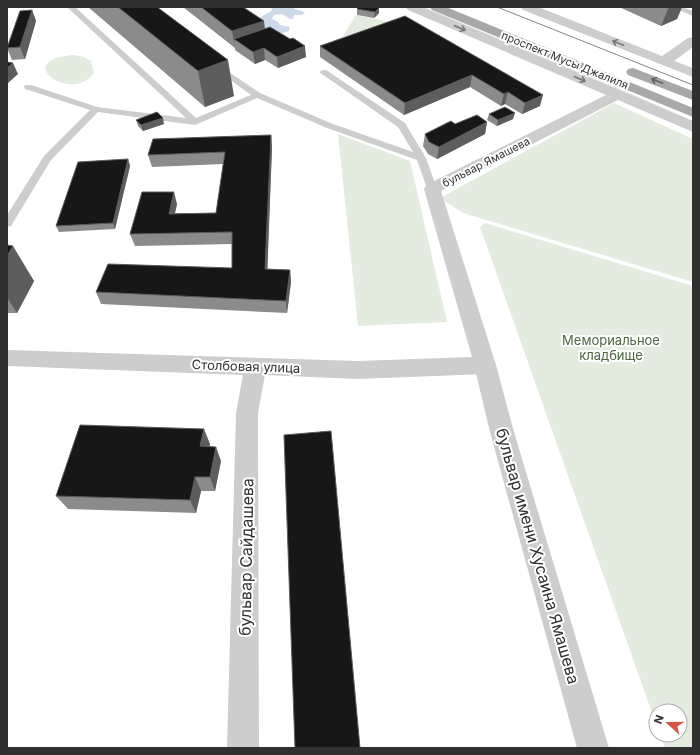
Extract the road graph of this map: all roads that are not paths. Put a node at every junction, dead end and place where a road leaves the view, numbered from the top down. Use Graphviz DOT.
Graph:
graph roads {
  1 [pos="71,7"];
  2 [pos="412,7"];
  3 [pos="436,7"];
  4 [pos="464,7"];
  5 [pos="527,7"];
  6 [pos="676,7"];
  7 [pos="693,14"];
  8 [pos="531,32"];
  9 [pos="693,41"];
  10 [pos="209,60"];
  11 [pos="664,61"];
  12 [pos="620,67"];
  13 [pos="323,72"];
  14 [pos="693,73"];
  15 [pos="28,87"];
  16 [pos="257,95"];
  17 [pos="617,95"];
  18 [pos="693,96"];
  19 [pos="96,109"];
  20 [pos="693,113"];
  21 [pos="195,122"];
  22 [pos="693,127"];
  23 [pos="421,158"];
  24 [pos="432,189"];
  25 [pos="7,224"];
  26 [pos="7,358"];
  27 [pos="485,364"];
  28 [pos="256,366"];
  29 [pos="243,748"];
  30 [pos="593,748"];
  1 -- 21 [label="lane"];
  2 -- 17 [label="street, one-way"];
  3 -- 20 [label="main road, проспект Мусы Джалиля"];
  4 -- 8 [label="main road, проспект Мусы Джалиля"];
  11 -- 5 [label="street, one-way"];
  6 -- 7 [label="lane"];
  9 -- 11 [label="street"];
  10 -- 16 [label="lane"];
  11 -- 14 [label="street"];
  18 -- 12 [label="main road, проспект Мусы Джалиля, one-way"];
  13 -- 23 [label="lane"];
  15 -- 19 [label="lane"];
  16 -- 21 [label="lane"];
  16 -- 23 [label="lane"];
  17 -- 22 [label="street"];
  17 -- 24 [label="street, бульвар Ямашева"];
  19 -- 21 [label="lane"];
  19 -- 25 [label="lane"];
  23 -- 24 [label="lane"];
  24 -- 27 [label="street, бульвар Ямашева"];
  26 -- 28 [label="street, Столбовая улица"];
  27 -- 28 [label="street, Столбовая улица"];
  27 -- 30 [label="street, бульвар имени Хусаина Ямашева"];
  28 -- 29 [label="street, бульвар Сайдашева"];
}
